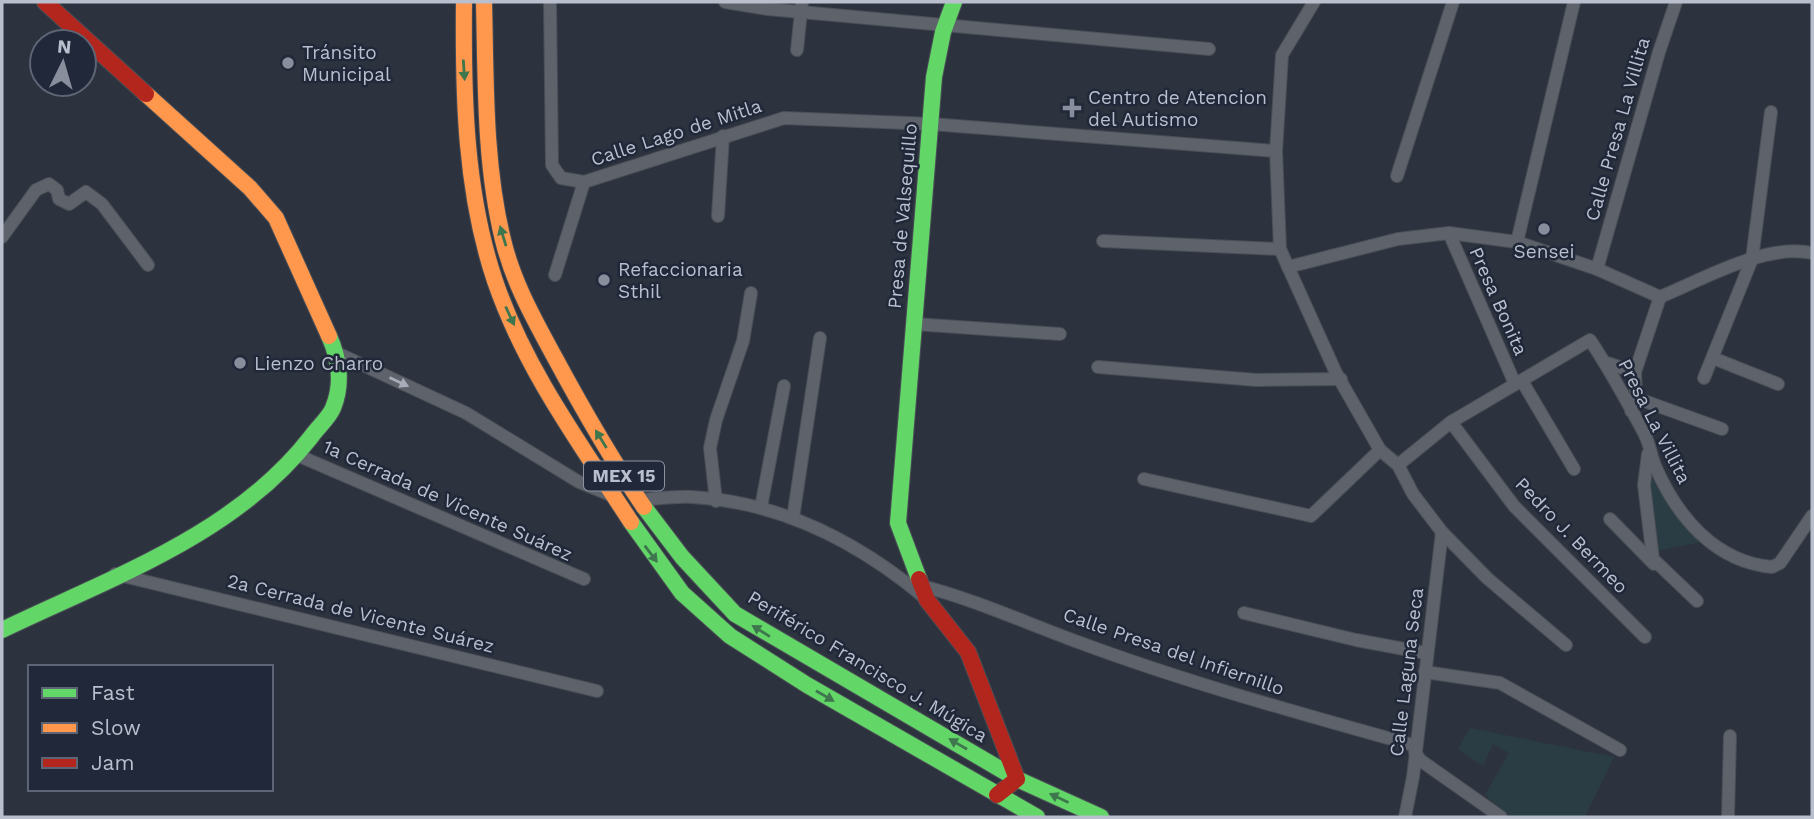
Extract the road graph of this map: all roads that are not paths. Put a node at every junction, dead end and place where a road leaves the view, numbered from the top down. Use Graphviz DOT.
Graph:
graph roads {
  1 [pos="45,2"];
  2 [pos="464,2"];
  3 [pos="484,2"];
  4 [pos="551,2"];
  5 [pos="725,2"];
  6 [pos="954,2"];
  7 [pos="1314,2"];
  8 [pos="1453,2"];
  9 [pos="1574,2"];
  10 [pos="1676,2"];
  11 [pos="802,6"];
  12 [pos="942,25"];
  13 [pos="1209,48"];
  14 [pos="797,50"];
  15 [pos="1771,112"];
  16 [pos="931,124"];
  17 [pos="723,135"];
  18 [pos="1276,151"];
  19 [pos="1397,176"];
  20 [pos="584,182"];
  21 [pos="718,216"];
  22 [pos="1449,233"];
  23 [pos="2,237"];
  24 [pos="1103,241"];
  25 [pos="1517,242"];
  26 [pos="1280,249"];
  27 [pos="1812,253"];
  28 [pos="1752,259"];
  29 [pos="148,265"];
  30 [pos="1288,267"];
  31 [pos="1597,269"];
  32 [pos="555,275"];
  33 [pos="751,293"];
  34 [pos="1660,297"];
  35 [pos="914,324"];
  36 [pos="1060,334"];
  37 [pos="820,338"];
  38 [pos="337,353"];
  39 [pos="1713,358"];
  40 [pos="1604,362"];
  41 [pos="1098,367"];
  42 [pos="1635,372"];
  43 [pos="1704,378"];
  44 [pos="1341,379"];
  45 [pos="1518,383"];
  46 [pos="1778,384"];
  47 [pos="784,386"];
  48 [pos="1634,405"];
  49 [pos="1451,422"];
  50 [pos="1722,429"];
  51 [pos="1648,443"];
  52 [pos="1380,450"];
  53 [pos="298,455"];
  54 [pos="1398,466"];
  55 [pos="1574,469"];
  56 [pos="1144,479"];
  57 [pos="614,496"];
  58 [pos="638,500"];
  59 [pos="716,501"];
  60 [pos="761,507"];
  61 [pos="1812,516"];
  62 [pos="793,518"];
  63 [pos="1610,519"];
  64 [pos="1442,532"];
  65 [pos="1655,564"];
  66 [pos="116,574"];
  67 [pos="584,579"];
  68 [pos="925,593"];
  69 [pos="1697,601"];
  70 [pos="1244,613"];
  71 [pos="2,630"];
  72 [pos="1645,637"];
  73 [pos="1566,645"];
  74 [pos="1426,653"];
  75 [pos="1425,672"];
  76 [pos="597,691"];
  77 [pos="1730,736"];
  78 [pos="1415,749"];
  79 [pos="1620,750"];
  80 [pos="1017,779"];
  81 [pos="997,795"];
  82 [pos="1037,817"];
  83 [pos="1101,817"];
  84 [pos="1405,817"];
  85 [pos="1501,817"];
  86 [pos="1728,817"];
  1 -- 38 [label="main road"];
  2 -- 57 [label="main road, MEX 15, one-way"];
  58 -- 3 [label="main road, Periférico Francisco J. Múgica / MEX 15, one-way"];
  4 -- 20 [label="street, Calle Lago de Mitla"];
  5 -- 11 [label="street"];
  6 -- 12 [label="main road, Presa de Valsequillo"];
  7 -- 18 [label="street"];
  8 -- 19 [label="street"];
  9 -- 25 [label="street"];
  10 -- 31 [label="street, Calle Presa La Villita"];
  11 -- 12 [label="street"];
  11 -- 14 [label="street"];
  12 -- 13 [label="street"];
  12 -- 16 [label="main road, Presa de Valsequillo"];
  15 -- 28 [label="street"];
  16 -- 17 [label="street, Calle Lago de Mitla"];
  16 -- 18 [label="street, Calle Lago de Mitla"];
  16 -- 35 [label="main road, Presa de Valsequillo"];
  17 -- 20 [label="street, Calle Lago de Mitla"];
  17 -- 21 [label="street"];
  18 -- 26 [label="street"];
  20 -- 32 [label="street"];
  22 -- 25 [label="street"];
  22 -- 30 [label="street"];
  22 -- 45 [label="street, Presa Bonita"];
  23 -- 29 [label="street"];
  24 -- 26 [label="street"];
  25 -- 31 [label="street"];
  26 -- 30 [label="street"];
  27 -- 28 [label="street"];
  28 -- 34 [label="street"];
  28 -- 39 [label="street"];
  30 -- 44 [label="street"];
  31 -- 34 [label="street"];
  33 -- 59 [label="street"];
  34 -- 42 [label="street"];
  35 -- 36 [label="street"];
  35 -- 68 [label="main road, Presa de Valsequillo"];
  37 -- 62 [label="street"];
  38 -- 53 [label="main road"];
  38 -- 57 [label="street, one-way"];
  39 -- 43 [label="street"];
  39 -- 46 [label="street"];
  40 -- 42 [label="street"];
  40 -- 45 [label="street, Presa La Villita"];
  40 -- 48 [label="street, Presa La Villita"];
  41 -- 44 [label="street"];
  42 -- 48 [label="street"];
  44 -- 52 [label="street"];
  45 -- 49 [label="street"];
  45 -- 55 [label="street, Presa Bonita"];
  47 -- 60 [label="street"];
  48 -- 50 [label="street"];
  48 -- 51 [label="street, Presa La Villita"];
  49 -- 54 [label="street"];
  49 -- 72 [label="street, Pedro J. Bermeo"];
  51 -- 61 [label="street, Presa La Villita"];
  51 -- 65 [label="street"];
  52 -- 54 [label="street"];
  52 -- 56 [label="street"];
  53 -- 66 [label="main road"];
  53 -- 67 [label="street, 1a Cerrada de Vicente Suárez"];
  54 -- 64 [label="street"];
  57 -- 81 [label="main road, MEX 15, one-way"];
  58 -- 59 [label="street, Calle Presa del Infiernillo"];
  80 -- 58 [label="main road, Periférico Francisco J. Múgica / MEX 15, one-way"];
  59 -- 60 [label="street, Calle Presa del Infiernillo"];
  60 -- 62 [label="street, Calle Presa del Infiernillo"];
  62 -- 68 [label="street, Calle Presa del Infiernillo"];
  63 -- 65 [label="street"];
  64 -- 73 [label="street"];
  64 -- 74 [label="street, Calle Laguna Seca"];
  65 -- 69 [label="street"];
  66 -- 71 [label="main road"];
  66 -- 76 [label="street, 2a Cerrada de Vicente Suárez"];
  68 -- 78 [label="street, Calle Presa del Infiernillo"];
  68 -- 80 [label="main road, Presa de Valsequillo"];
  70 -- 74 [label="street"];
  74 -- 75 [label="street, Calle Laguna Seca"];
  75 -- 78 [label="street, Calle Laguna Seca"];
  75 -- 79 [label="street"];
  77 -- 86 [label="street"];
  78 -- 84 [label="street, Calle Laguna Seca"];
  78 -- 85 [label="street, Calle Presa del Infiernillo"];
  80 -- 81 [label="main road"];
  83 -- 80 [label="main road, Periférico Francisco J. Múgica / MEX 15, one-way"];
  81 -- 82 [label="main road, MEX 15"];
}
